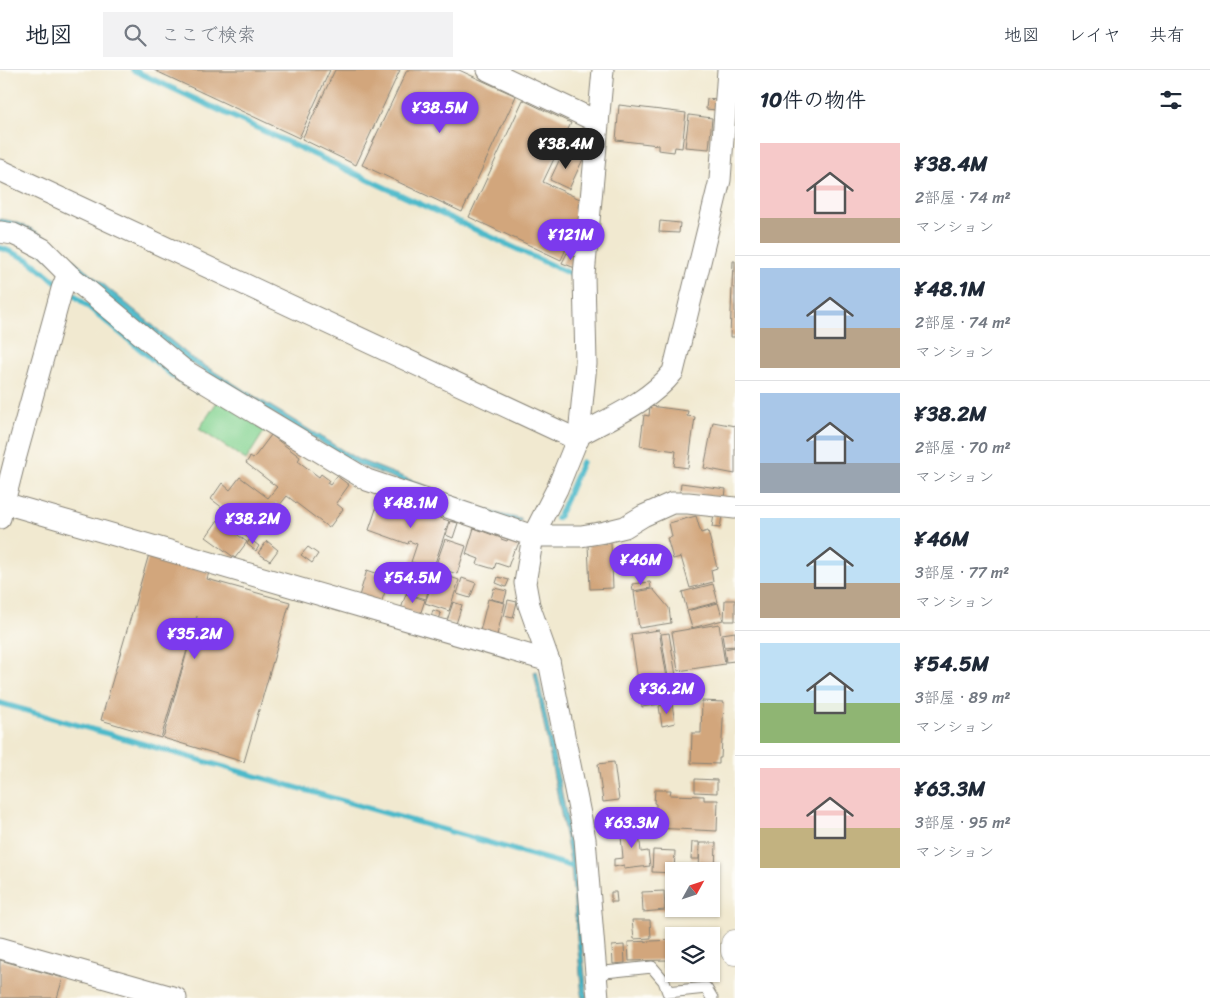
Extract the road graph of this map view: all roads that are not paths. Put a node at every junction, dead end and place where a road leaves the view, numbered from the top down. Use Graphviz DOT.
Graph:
graph roads {
  1 [pos="488,70"];
  2 [pos="603,70"];
  3 [pos="728,70"];
  4 [pos="598,122"];
  5 [pos="0,170"];
  6 [pos="0,232"];
  7 [pos="68,274"];
  8 [pos="578,437"];
  9 [pos="7,461"];
  10 [pos="735,508"];
  11 [pos="2,510"];
  12 [pos="534,536"];
  13 [pos="549,661"];
  14 [pos="735,944"];
  15 [pos="0,948"];
  16 [pos="735,951"];
  17 [pos="596,973"];
  18 [pos="176,998"];
  19 [pos="598,998"];
  20 [pos="712,998"];
  1 -- 4 [label="street"];
  2 -- 4 [label="street"];
  3 -- 8 [label="street"];
  4 -- 8 [label="street"];
  5 -- 8 [label="street"];
  6 -- 7 [label="street"];
  7 -- 9 [label="street"];
  7 -- 12 [label="street"];
  8 -- 12 [label="street"];
  9 -- 11 [label="street"];
  10 -- 12 [label="street"];
  11 -- 13 [label="street"];
  12 -- 13 [label="street"];
  13 -- 17 [label="street"];
  14 -- 16 [label="street"];
  15 -- 18 [label="street"];
  17 -- 19 [label="street"];
  17 -- 20 [label="lane"];
}
